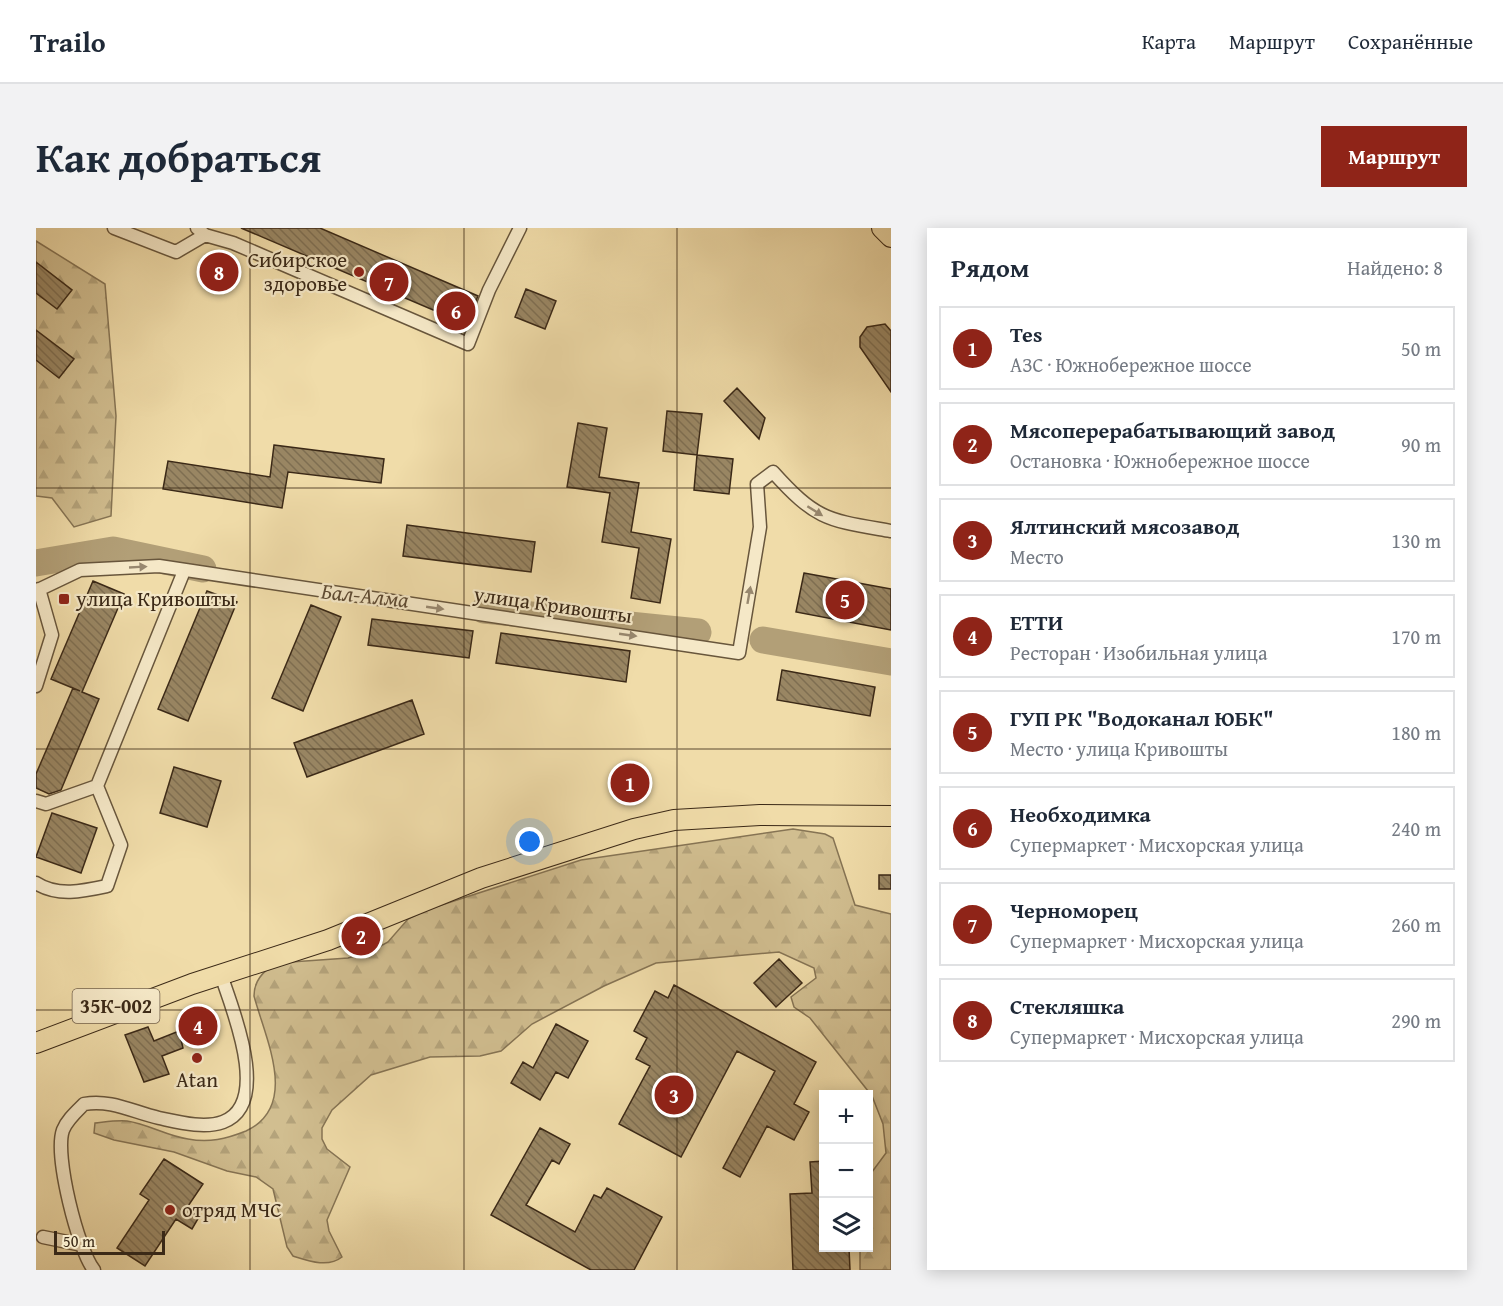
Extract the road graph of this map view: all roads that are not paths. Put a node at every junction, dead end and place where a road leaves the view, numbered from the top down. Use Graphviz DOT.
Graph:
graph roads {
  1 [pos="114,228"];
  2 [pos="519,228"];
  3 [pos="882,228"];
  4 [pos="201,232"];
  5 [pos="891,237"];
  6 [pos="891,531"];
  7 [pos="184,571"];
  8 [pos="38,590"];
  9 [pos="36,686"];
  10 [pos="97,786"];
  11 [pos="36,801"];
  12 [pos="891,815"];
  13 [pos="36,883"];
  14 [pos="277,955"];
  15 [pos="221,975"];
  16 [pos="194,981"];
  17 [pos="36,1032"];
  18 [pos="36,1043"];
  19 [pos="43,1237"];
  20 [pos="82,1245"];
  21 [pos="94,1270"];
  1 -- 4 [label="street"];
  2 -- 4 [label="street"];
  3 -- 5 [label="highway"];
  7 -- 6 [label="street, улица Кривошты, one-way"];
  8 -- 7 [label="street, улица Кривошты, one-way"];
  7 -- 10 [label="street"];
  8 -- 9 [label="street, улица Кривошты"];
  10 -- 11 [label="street"];
  10 -- 13 [label="street"];
  12 -- 14 [label="highway"];
  14 -- 15 [label="highway"];
  14 -- 16 [label="highway"];
  15 -- 16 [label="highway"];
  15 -- 20 [label="street"];
  16 -- 17 [label="highway, 35К-002"];
  16 -- 18 [label="highway"];
  19 -- 20 [label="street"];
  20 -- 21 [label="street"];
}
